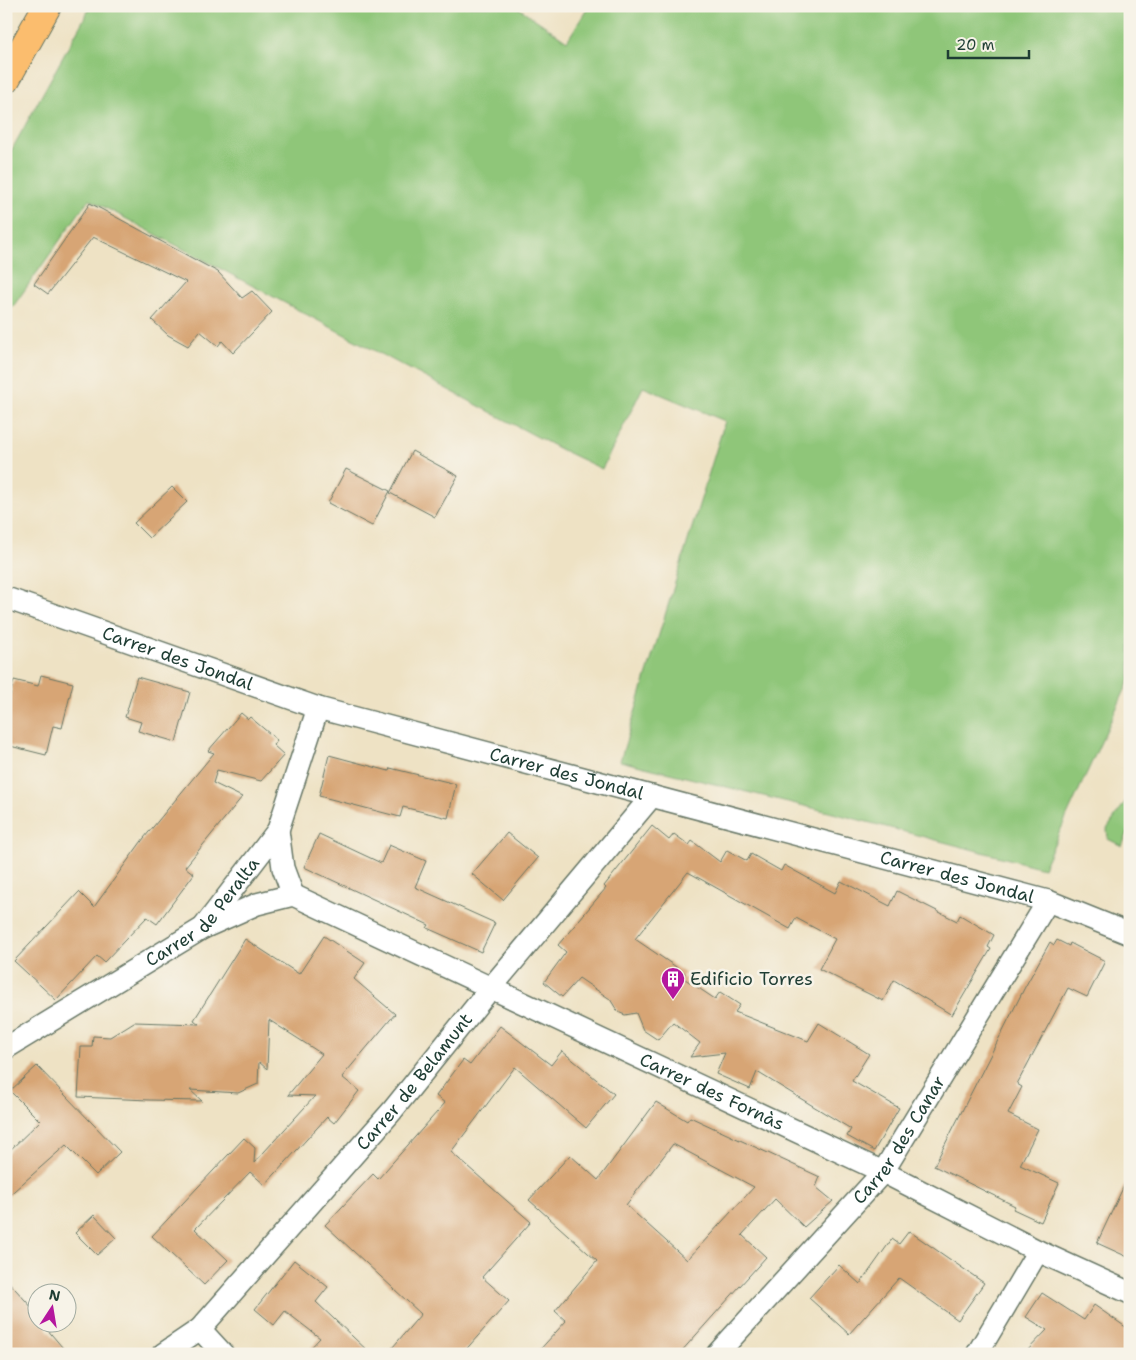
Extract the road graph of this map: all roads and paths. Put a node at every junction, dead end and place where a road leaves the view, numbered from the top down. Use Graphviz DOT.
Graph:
graph roads {
  1 [pos="47,6"];
  2 [pos="6,79"];
  3 [pos="6,598"];
  4 [pos="318,708"];
  5 [pos="652,796"];
  6 [pos="278,830"];
  7 [pos="293,895"];
  8 [pos="1048,901"];
  9 [pos="203,928"];
  10 [pos="1130,934"];
  11 [pos="490,989"];
  12 [pos="6,1048"];
  13 [pos="883,1172"];
  14 [pos="1038,1251"];
  15 [pos="1130,1293"];
  16 [pos="200,1329"];
  17 [pos="163,1354"];
  18 [pos="223,1354"];
  19 [pos="717,1354"];
  20 [pos="977,1354"];
  1 -- 2 [label="highway"];
  3 -- 4 [label="street, Carrer des Jondal"];
  4 -- 5 [label="street, Carrer des Jondal"];
  4 -- 6 [label="street, Carrer de Peralta"];
  5 -- 8 [label="street, Carrer des Jondal"];
  5 -- 11 [label="street, Carrer de Belamunt"];
  6 -- 7 [label="street"];
  6 -- 9 [label="street, Carrer de Peralta"];
  7 -- 9 [label="street"];
  7 -- 11 [label="street, Carrer des Fornàs"];
  8 -- 10 [label="street, Carrer des Jondal"];
  8 -- 13 [label="street, Carrer des Canar"];
  9 -- 12 [label="street, Carrer de Peralta"];
  11 -- 13 [label="street, Carrer des Fornàs"];
  11 -- 16 [label="street, Carrer de Belamunt"];
  13 -- 14 [label="street, Carrer des Fornàs"];
  13 -- 19 [label="street, Carrer des Canar"];
  14 -- 15 [label="street, Carrer des Fornàs"];
  14 -- 20 [label="street"];
  16 -- 17 [label="street, Carrer de Belamunt"];
  16 -- 18 [label="street"];
}
